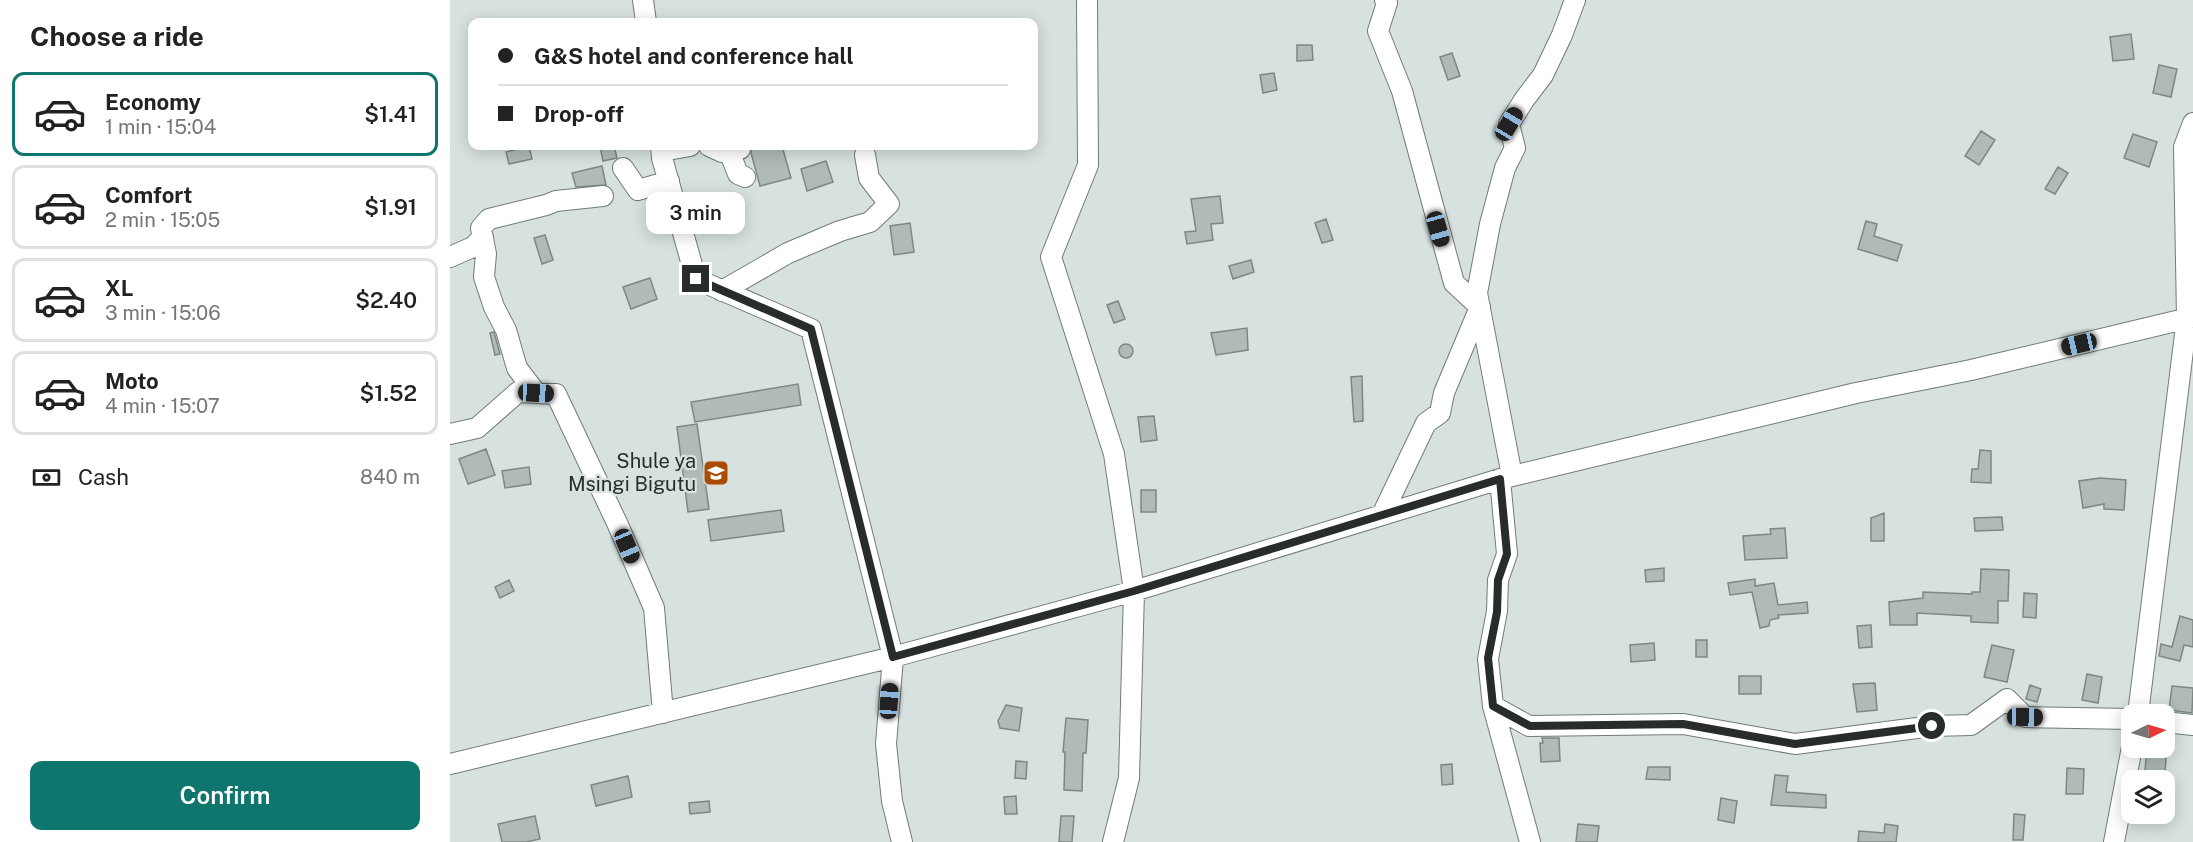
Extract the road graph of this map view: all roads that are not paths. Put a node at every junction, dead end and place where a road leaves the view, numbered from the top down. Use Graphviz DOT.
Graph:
graph roads {
  1 [pos="643,0"];
  2 [pos="1087,0"];
  3 [pos="1385,0"];
  4 [pos="1575,0"];
  5 [pos="645,18"];
  6 [pos="2193,123"];
  7 [pos="661,150"];
  8 [pos="718,150"];
  9 [pos="735,150"];
  10 [pos="735,150"];
  11 [pos="865,155"];
  12 [pos="623,168"];
  13 [pos="745,177"];
  14 [pos="669,182"];
  15 [pos="603,196"];
  16 [pos="483,237"];
  17 [pos="450,257"];
  18 [pos="722,291"];
  19 [pos="1480,307"];
  20 [pos="2190,317"];
  21 [pos="536,393"];
  22 [pos="450,434"];
  23 [pos="1506,477"];
  24 [pos="1382,515"];
  25 [pos="1134,591"];
  26 [pos="893,657"];
  27 [pos="2139,704"];
  28 [pos="1493,706"];
  29 [pos="663,713"];
  30 [pos="2121,719"];
  31 [pos="2175,723"];
  32 [pos="2193,725"];
  33 [pos="2130,758"];
  34 [pos="450,764"];
  35 [pos="902,842"];
  36 [pos="1113,842"];
  37 [pos="1530,842"];
  38 [pos="2114,842"];
  1 -- 5 [label="street"];
  2 -- 25 [label="street"];
  3 -- 19 [label="street"];
  4 -- 19 [label="street"];
  6 -- 20 [label="street"];
  7 -- 14 [label="street"];
  8 -- 9 [label="street"];
  10 -- 13 [label="street"];
  11 -- 18 [label="street"];
  12 -- 14 [label="street"];
  14 -- 18 [label="street"];
  15 -- 16 [label="street"];
  16 -- 17 [label="street"];
  16 -- 21 [label="street"];
  18 -- 26 [label="street"];
  19 -- 23 [label="street"];
  19 -- 24 [label="street"];
  20 -- 23 [label="street"];
  20 -- 27 [label="street"];
  21 -- 22 [label="street"];
  21 -- 29 [label="street"];
  23 -- 24 [label="street"];
  23 -- 28 [label="street"];
  24 -- 25 [label="street"];
  25 -- 26 [label="street"];
  25 -- 36 [label="street"];
  26 -- 29 [label="street"];
  26 -- 35 [label="street"];
  28 -- 30 [label="street"];
  28 -- 37 [label="street"];
  29 -- 34 [label="street"];
  31 -- 32 [label="street"];
  33 -- 38 [label="street"];
}
